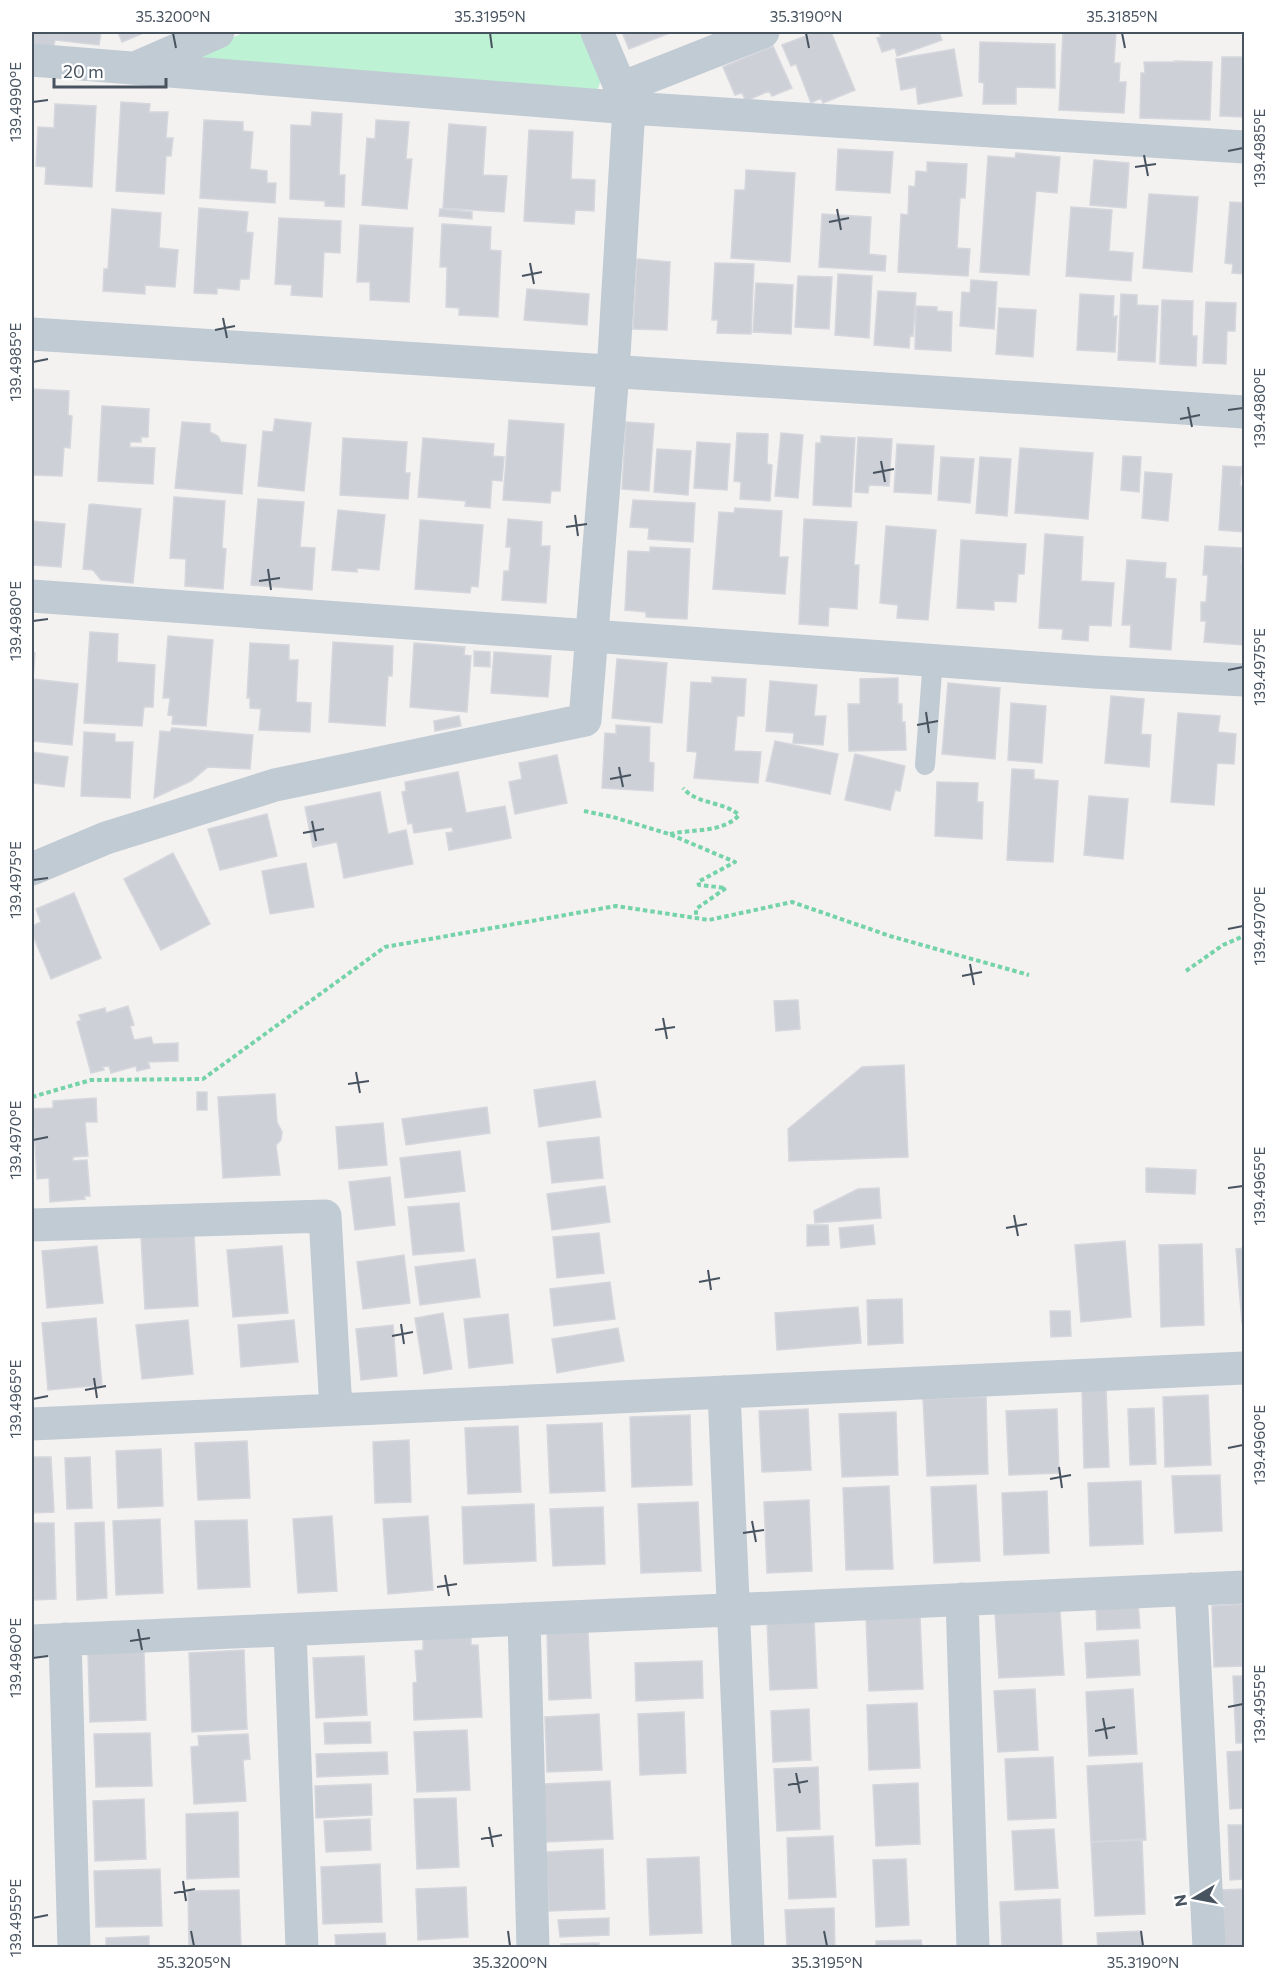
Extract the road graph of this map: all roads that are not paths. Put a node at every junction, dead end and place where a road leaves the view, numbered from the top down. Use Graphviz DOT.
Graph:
graph roads {
  1 [pos="218,32"];
  2 [pos="597,32"];
  3 [pos="763,32"];
  4 [pos="32,60"];
  5 [pos="136,68"];
  6 [pos="625,98"];
  7 [pos="1245,147"];
  8 [pos="32,334"];
  9 [pos="613,372"];
  10 [pos="1245,412"];
  11 [pos="32,596"];
  12 [pos="593,636"];
  13 [pos="933,659"];
  14 [pos="1245,680"];
  15 [pos="926,765"];
  16 [pos="32,869"];
  17 [pos="32,1225"];
  18 [pos="1245,1368"];
  19 [pos="724,1392"];
  20 [pos="336,1410"];
  21 [pos="32,1424"];
  22 [pos="1245,1587"];
  23 [pos="1191,1589"];
  24 [pos="962,1599"];
  25 [pos="733,1610"];
  26 [pos="524,1619"];
  27 [pos="290,1630"];
  28 [pos="65,1639"];
  29 [pos="32,1641"];
  30 [pos="74,1947"];
  31 [pos="302,1947"];
  32 [pos="533,1947"];
  33 [pos="748,1947"];
  34 [pos="973,1947"];
  35 [pos="1209,1947"];
  1 -- 5 [label="street"];
  2 -- 6 [label="street"];
  3 -- 6 [label="street"];
  4 -- 5 [label="street"];
  5 -- 6 [label="street"];
  6 -- 7 [label="street"];
  6 -- 9 [label="street"];
  8 -- 9 [label="street"];
  9 -- 10 [label="street"];
  9 -- 12 [label="street"];
  11 -- 12 [label="street"];
  12 -- 13 [label="street"];
  12 -- 16 [label="street"];
  13 -- 14 [label="street"];
  13 -- 15 [label="lane"];
  17 -- 20 [label="street"];
  18 -- 19 [label="street"];
  19 -- 20 [label="street"];
  19 -- 25 [label="street"];
  20 -- 21 [label="street"];
  22 -- 23 [label="street"];
  23 -- 24 [label="street"];
  23 -- 35 [label="street"];
  24 -- 25 [label="street"];
  24 -- 34 [label="street"];
  25 -- 26 [label="street"];
  25 -- 33 [label="street"];
  26 -- 27 [label="street"];
  26 -- 32 [label="street"];
  27 -- 28 [label="street"];
  27 -- 31 [label="street"];
  28 -- 29 [label="street"];
  28 -- 30 [label="street"];
}
